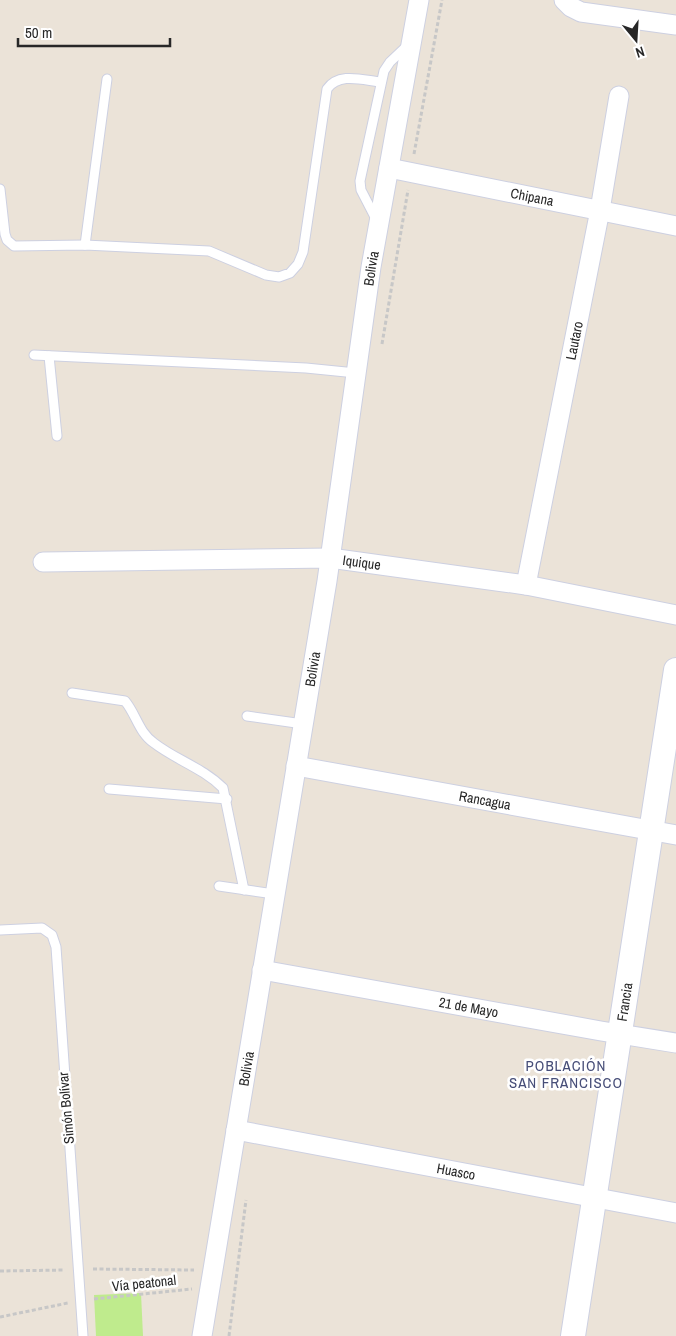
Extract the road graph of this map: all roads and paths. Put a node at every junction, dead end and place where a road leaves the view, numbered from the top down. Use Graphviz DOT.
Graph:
graph roads {
  1 [pos="419,0"];
  2 [pos="564,0"];
  3 [pos="676,25"];
  4 [pos="412,41"];
  5 [pos="107,79"];
  6 [pos="381,82"];
  7 [pos="619,96"];
  8 [pos="389,168"];
  9 [pos="0,189"];
  10 [pos="600,210"];
  11 [pos="379,223"];
  12 [pos="676,226"];
  13 [pos="85,245"];
  14 [pos="34,355"];
  15 [pos="50,356"];
  16 [pos="356,373"];
  17 [pos="57,436"];
  18 [pos="330,558"];
  19 [pos="43,562"];
  20 [pos="526,586"];
  21 [pos="676,615"];
  22 [pos="676,670"];
  23 [pos="72,693"];
  24 [pos="247,716"];
  25 [pos="303,724"];
  26 [pos="296,766"];
  27 [pos="109,789"];
  28 [pos="227,799"];
  29 [pos="651,831"];
  30 [pos="676,835"];
  31 [pos="219,886"];
  32 [pos="244,890"];
  33 [pos="274,894"];
  34 [pos="0,930"];
  35 [pos="262,970"];
  36 [pos="620,1034"];
  37 [pos="676,1043"];
  38 [pos="236,1130"];
  39 [pos="594,1196"];
  40 [pos="676,1213"];
  41 [pos="79,1269"];
  42 [pos="0,1270"];
  43 [pos="237,1271"];
  44 [pos="211,1278"];
  45 [pos="81,1301"];
  46 [pos="0,1317"];
  47 [pos="83,1336"];
  48 [pos="202,1336"];
  49 [pos="573,1336"];
  1 -- 4 [label="street, Bolivia"];
  2 -- 3 [label="street"];
  4 -- 6 [label="lane"];
  4 -- 8 [label="street, Bolivia"];
  5 -- 13 [label="lane"];
  6 -- 11 [label="lane"];
  6 -- 13 [label="lane"];
  7 -- 10 [label="street, Lautaro"];
  8 -- 10 [label="street, Chipana"];
  8 -- 11 [label="street, Bolivia"];
  9 -- 13 [label="lane"];
  10 -- 12 [label="street, Chipana"];
  10 -- 20 [label="street, Lautaro"];
  11 -- 16 [label="street, Bolivia"];
  14 -- 15 [label="lane"];
  15 -- 16 [label="lane"];
  15 -- 17 [label="lane"];
  16 -- 18 [label="street, Bolivia"];
  18 -- 19 [label="street, Iquique"];
  18 -- 20 [label="street, Iquique"];
  18 -- 25 [label="street, Bolivia"];
  20 -- 21 [label="street, Iquique"];
  22 -- 29 [label="street, Francia"];
  23 -- 28 [label="lane"];
  24 -- 25 [label="lane"];
  25 -- 26 [label="street, Bolivia"];
  26 -- 29 [label="street, Rancagua"];
  26 -- 33 [label="street, Bolivia"];
  27 -- 28 [label="lane"];
  28 -- 32 [label="lane"];
  29 -- 30 [label="street, Rancagua"];
  29 -- 36 [label="street, Francia"];
  31 -- 32 [label="lane"];
  32 -- 33 [label="lane"];
  33 -- 35 [label="street, Bolivia"];
  34 -- 41 [label="lane, Simón Bolívar"];
  35 -- 36 [label="street, 21 de Mayo"];
  35 -- 38 [label="street, Bolivia"];
  36 -- 37 [label="street, 21 de Mayo"];
  36 -- 39 [label="street, Francia"];
  38 -- 39 [label="street, Huasco"];
  38 -- 44 [label="street, Bolivia"];
  39 -- 40 [label="street, Huasco"];
  39 -- 49 [label="street, Francia"];
  41 -- 42 [label="path"];
  41 -- 44 [label="path"];
  41 -- 45 [label="lane, Simón Bolívar"];
  43 -- 44 [label="path"];
  44 -- 45 [label="path, Vía peatonal"];
  44 -- 48 [label="street, Bolivia"];
  45 -- 46 [label="path, Vía peatonal"];
  45 -- 47 [label="lane, Simón Bolívar"];
}
